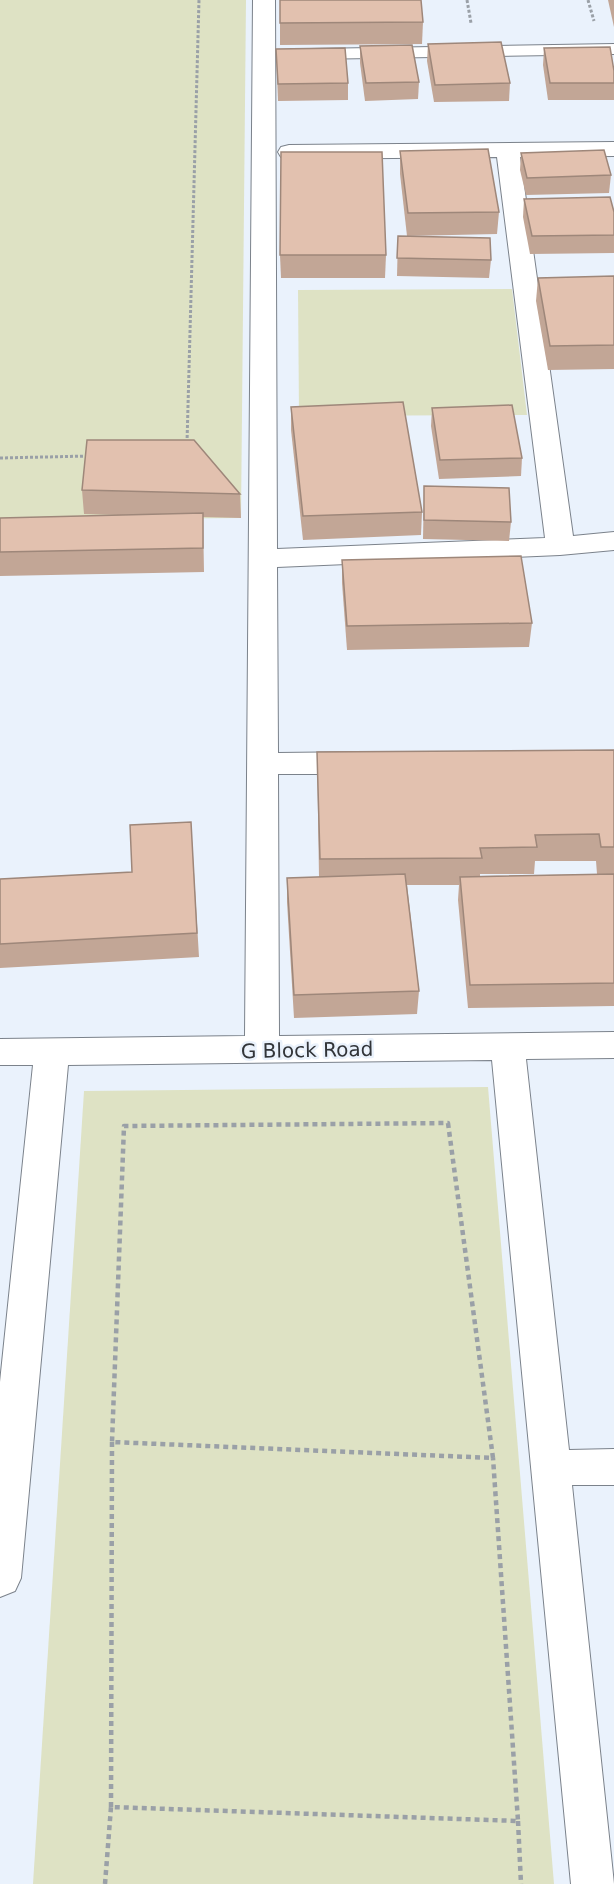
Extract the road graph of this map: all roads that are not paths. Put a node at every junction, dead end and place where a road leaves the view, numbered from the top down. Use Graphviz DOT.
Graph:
graph roads {
  1 [pos="264,0"];
  2 [pos="614,49"];
  3 [pos="280,55"];
  4 [pos="614,149"];
  5 [pos="508,150"];
  6 [pos="264,152"];
  7 [pos="614,541"];
  8 [pos="560,546"];
  9 [pos="263,560"];
  10 [pos="392,762"];
  11 [pos="263,764"];
  12 [pos="614,1045"];
  13 [pos="508,1047"];
  14 [pos="262,1050"];
  15 [pos="0,1052"];
  16 [pos="52,1052"];
  17 [pos="6,1446"];
  18 [pos="614,1467"];
  19 [pos="551,1468"];
  20 [pos="0,1578"];
  21 [pos="593,1884"];
  1 -- 3 [label="street"];
  2 -- 3 [label="lane"];
  3 -- 6 [label="street"];
  4 -- 5 [label="street"];
  5 -- 6 [label="street"];
  5 -- 8 [label="street"];
  6 -- 9 [label="street"];
  7 -- 8 [label="street"];
  8 -- 9 [label="street"];
  9 -- 11 [label="street"];
  10 -- 11 [label="street"];
  11 -- 14 [label="street"];
  12 -- 13 [label="street, G Block Road"];
  13 -- 14 [label="street, G Block Road"];
  13 -- 19 [label="street"];
  14 -- 16 [label="street, G Block Road"];
  15 -- 16 [label="street, G Block Road"];
  16 -- 17 [label="street"];
  17 -- 20 [label="street"];
  18 -- 19 [label="street"];
  19 -- 21 [label="street"];
}
